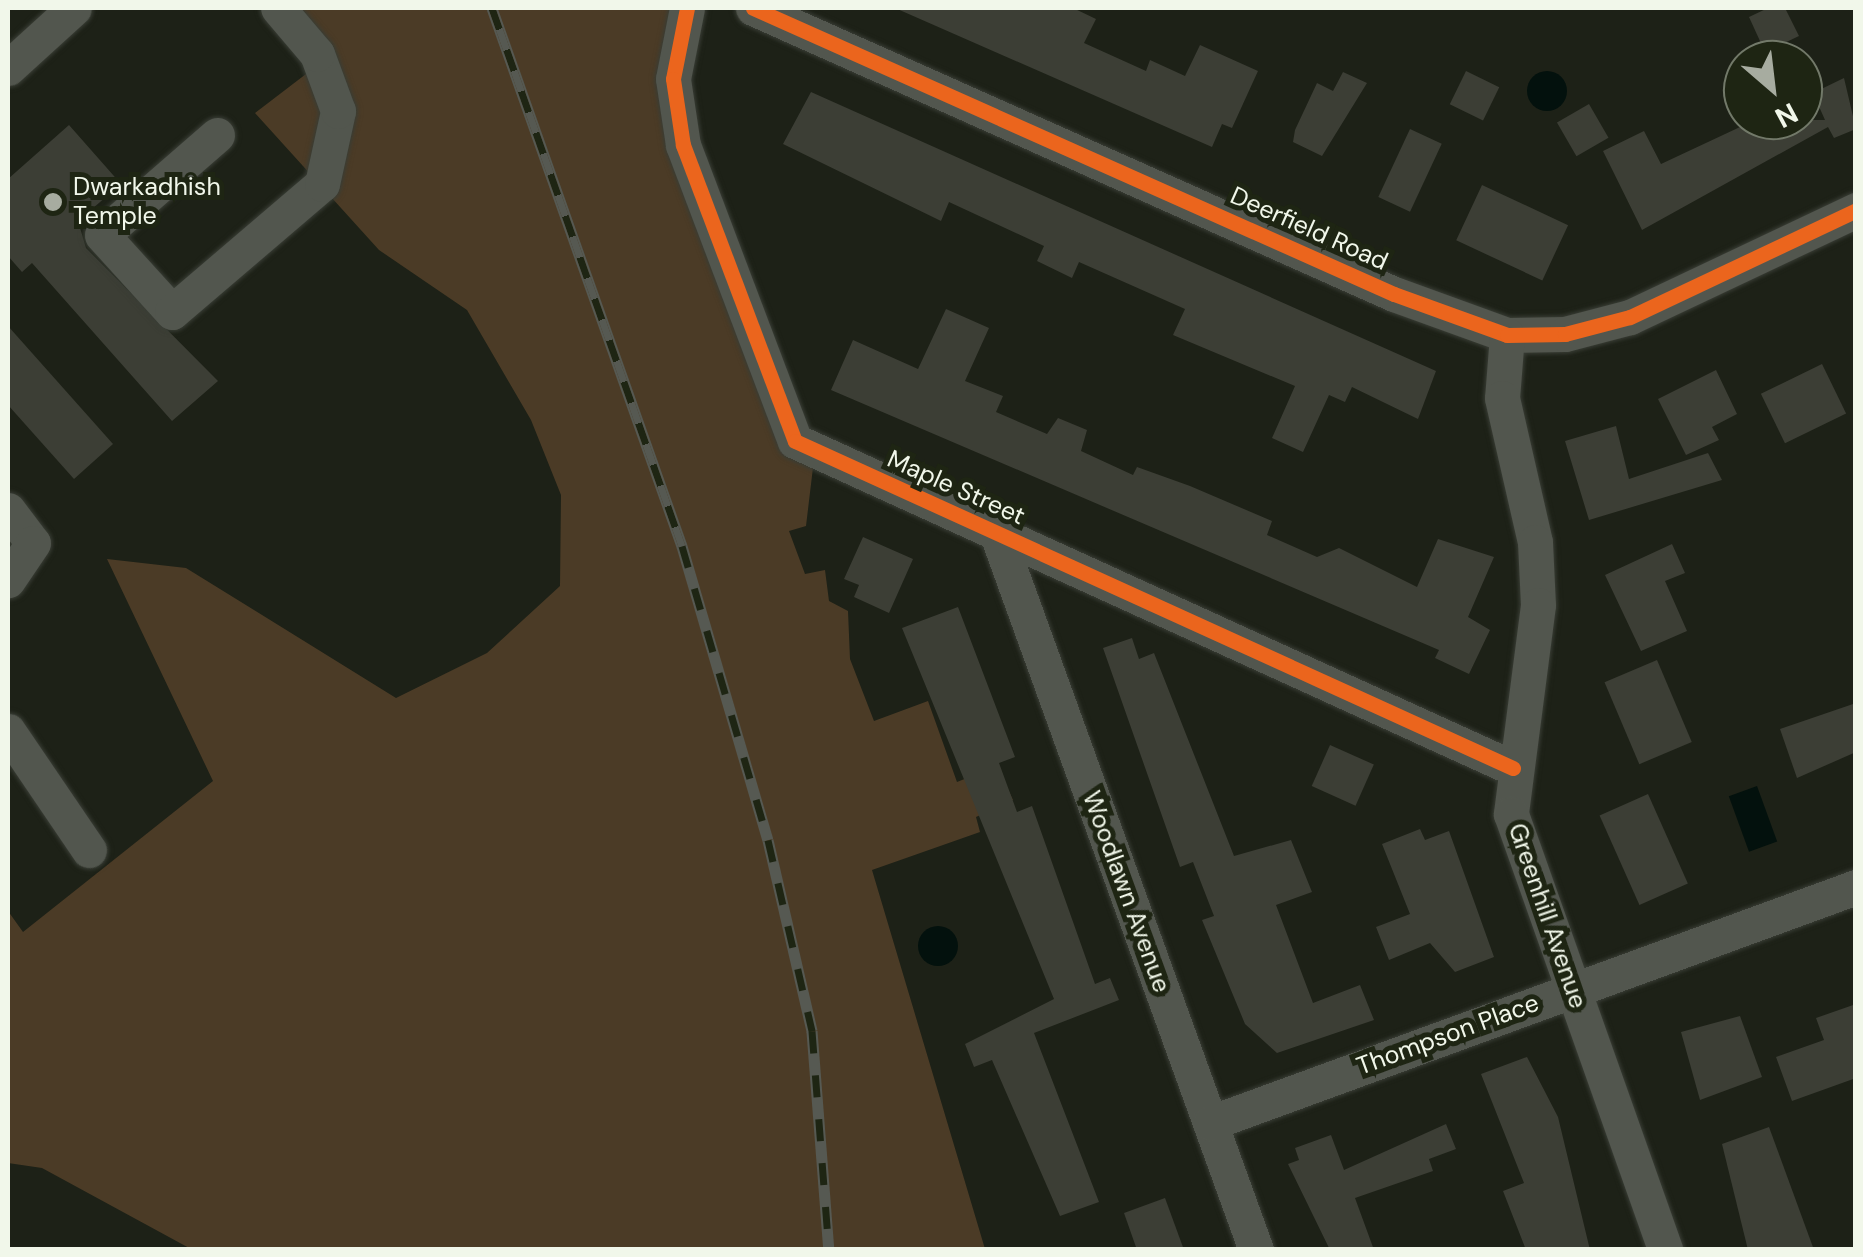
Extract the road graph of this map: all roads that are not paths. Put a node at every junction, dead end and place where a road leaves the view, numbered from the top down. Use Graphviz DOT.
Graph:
graph roads {
  1 [pos="74,8"];
  2 [pos="278,8"];
  3 [pos="687,8"];
  4 [pos="753,8"];
  5 [pos="8,68"];
  6 [pos="217,135"];
  7 [pos="1856,210"];
  8 [pos="1507,334"];
  9 [pos="8,510"];
  10 [pos="997,534"];
  11 [pos="8,580"];
  12 [pos="8,731"];
  13 [pos="1514,768"];
  14 [pos="89,850"];
  15 [pos="1856,888"];
  16 [pos="1572,990"];
  17 [pos="1210,1123"];
  18 [pos="1256,1250"];
  19 [pos="1665,1250"];
  1 -- 5 [label="street"];
  2 -- 6 [label="street"];
  3 -- 10 [label="street, Maple Street"];
  4 -- 8 [label="street, Deerfield Road"];
  7 -- 8 [label="street, Deerfield Road"];
  8 -- 13 [label="street, Greenhill Avenue"];
  9 -- 11 [label="street"];
  10 -- 13 [label="street, Maple Street"];
  10 -- 17 [label="street, Woodlawn Avenue"];
  12 -- 14 [label="street"];
  13 -- 16 [label="street, Greenhill Avenue"];
  15 -- 16 [label="street, Thompson Place"];
  16 -- 17 [label="street, Thompson Place"];
  16 -- 19 [label="street, Greenhill Avenue"];
  17 -- 18 [label="street, Woodlawn Avenue"];
}
